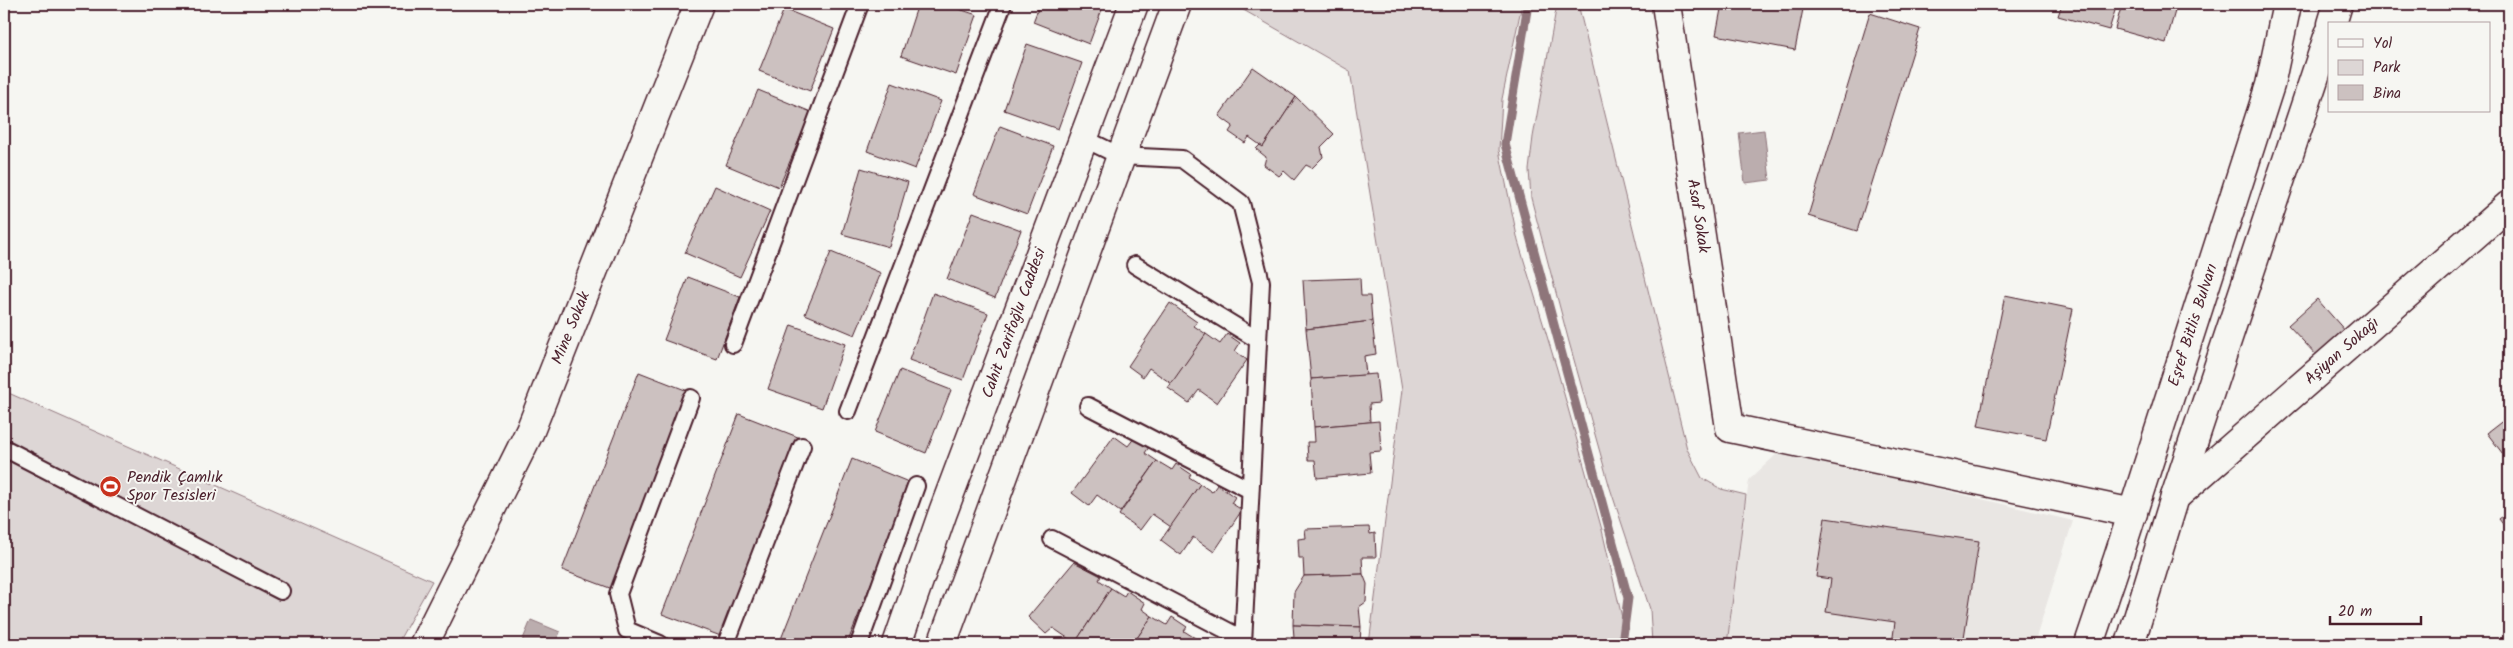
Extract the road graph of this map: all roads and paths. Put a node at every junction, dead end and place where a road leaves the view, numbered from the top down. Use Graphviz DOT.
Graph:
graph roads {
  1 [pos="699,4"];
  2 [pos="860,4"];
  3 [pos="1003,4"];
  4 [pos="1134,4"];
  5 [pos="1177,4"];
  6 [pos="1666,4"];
  7 [pos="2287,4"];
  8 [pos="2338,4"];
  9 [pos="2333,22"];
  10 [pos="2328,37"];
  11 [pos="1083,138"];
  12 [pos="1120,156"];
  13 [pos="2509,205"];
  14 [pos="1135,265"];
  15 [pos="1258,340"];
  16 [pos="733,344"];
  17 [pos="691,398"];
  18 [pos="1088,406"];
  19 [pos="848,411"];
  20 [pos="802,446"];
  21 [pos="4,448"];
  22 [pos="916,486"];
  23 [pos="1250,490"];
  24 [pos="2175,497"];
  25 [pos="2133,513"];
  26 [pos="1052,540"];
  27 [pos="281,591"];
  28 [pos="1243,642"];
  29 [pos="424,644"];
  30 [pos="660,644"];
  31 [pos="726,644"];
  32 [pos="859,644"];
  33 [pos="897,644"];
  34 [pos="942,644"];
  35 [pos="2088,644"];
  36 [pos="2130,644"];
  1 -- 29 [label="main road, Mine Sokak"];
  2 -- 16 [label="lane"];
  3 -- 19 [label="lane"];
  4 -- 11 [label="main road, Cahit Zarifoğlu Caddesi"];
  5 -- 12 [label="main road"];
  6 -- 25 [label="main road, Asaf Sokak"];
  7 -- 25 [label="main road, Eşref Bitlis Bulvarı"];
  8 -- 9 [label="main road"];
  10 -- 24 [label="main road"];
  11 -- 12 [label="lane"];
  11 -- 33 [label="main road, Cahit Zarifoğlu Caddesi"];
  12 -- 15 [label="lane"];
  12 -- 34 [label="main road"];
  13 -- 24 [label="main road, Aşiyan Sokağı"];
  14 -- 15 [label="lane"];
  15 -- 23 [label="lane"];
  17 -- 30 [label="lane"];
  18 -- 23 [label="lane"];
  20 -- 31 [label="lane"];
  21 -- 27 [label="lane"];
  22 -- 32 [label="lane"];
  23 -- 28 [label="lane"];
  24 -- 36 [label="main road"];
  25 -- 35 [label="main road, Eşref Bitlis Bulvarı"];
  26 -- 28 [label="lane"];
}
